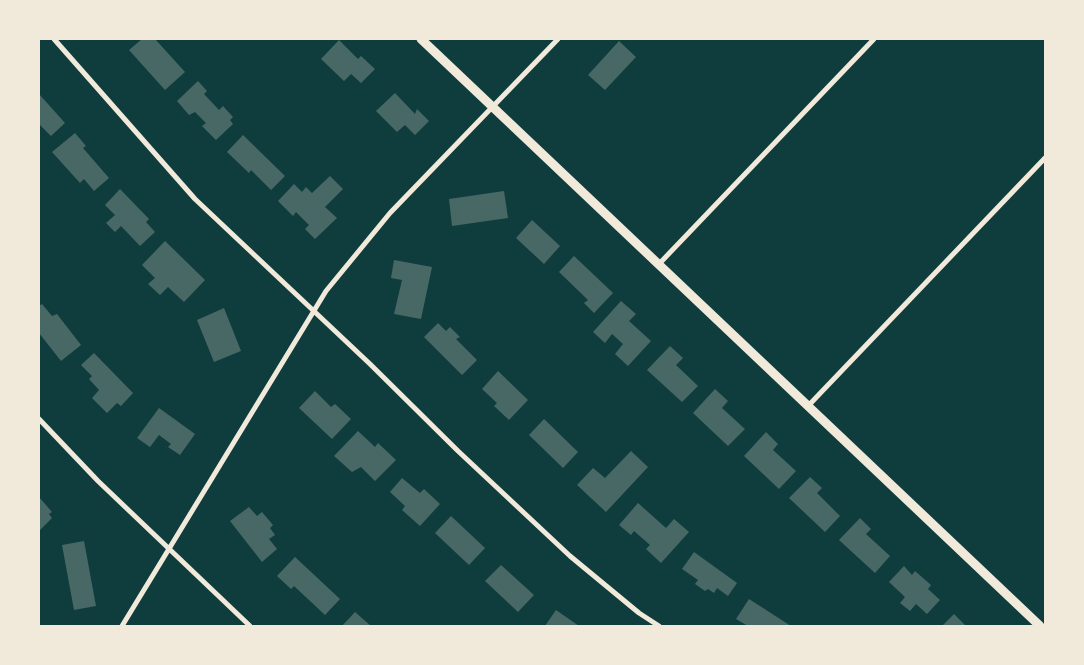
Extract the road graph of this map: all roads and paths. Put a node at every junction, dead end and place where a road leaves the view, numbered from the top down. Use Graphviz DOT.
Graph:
graph roads {
  1 [pos="54,39"];
  2 [pos="420,39"];
  3 [pos="558,39"];
  4 [pos="874,39"];
  5 [pos="492,107"];
  6 [pos="1045,158"];
  7 [pos="658,264"];
  8 [pos="313,311"];
  9 [pos="808,406"];
  10 [pos="39,418"];
  11 [pos="169,549"];
  12 [pos="122,626"];
  13 [pos="250,626"];
  14 [pos="659,626"];
  15 [pos="1040,626"];
  1 -- 8 [label="street"];
  2 -- 5 [label="street"];
  3 -- 5 [label="street"];
  4 -- 7 [label="street"];
  5 -- 7 [label="street"];
  5 -- 8 [label="street"];
  6 -- 9 [label="street"];
  7 -- 9 [label="street"];
  8 -- 11 [label="street"];
  8 -- 14 [label="street"];
  9 -- 15 [label="street"];
  10 -- 11 [label="street"];
  11 -- 12 [label="street"];
  11 -- 13 [label="street"];
}
